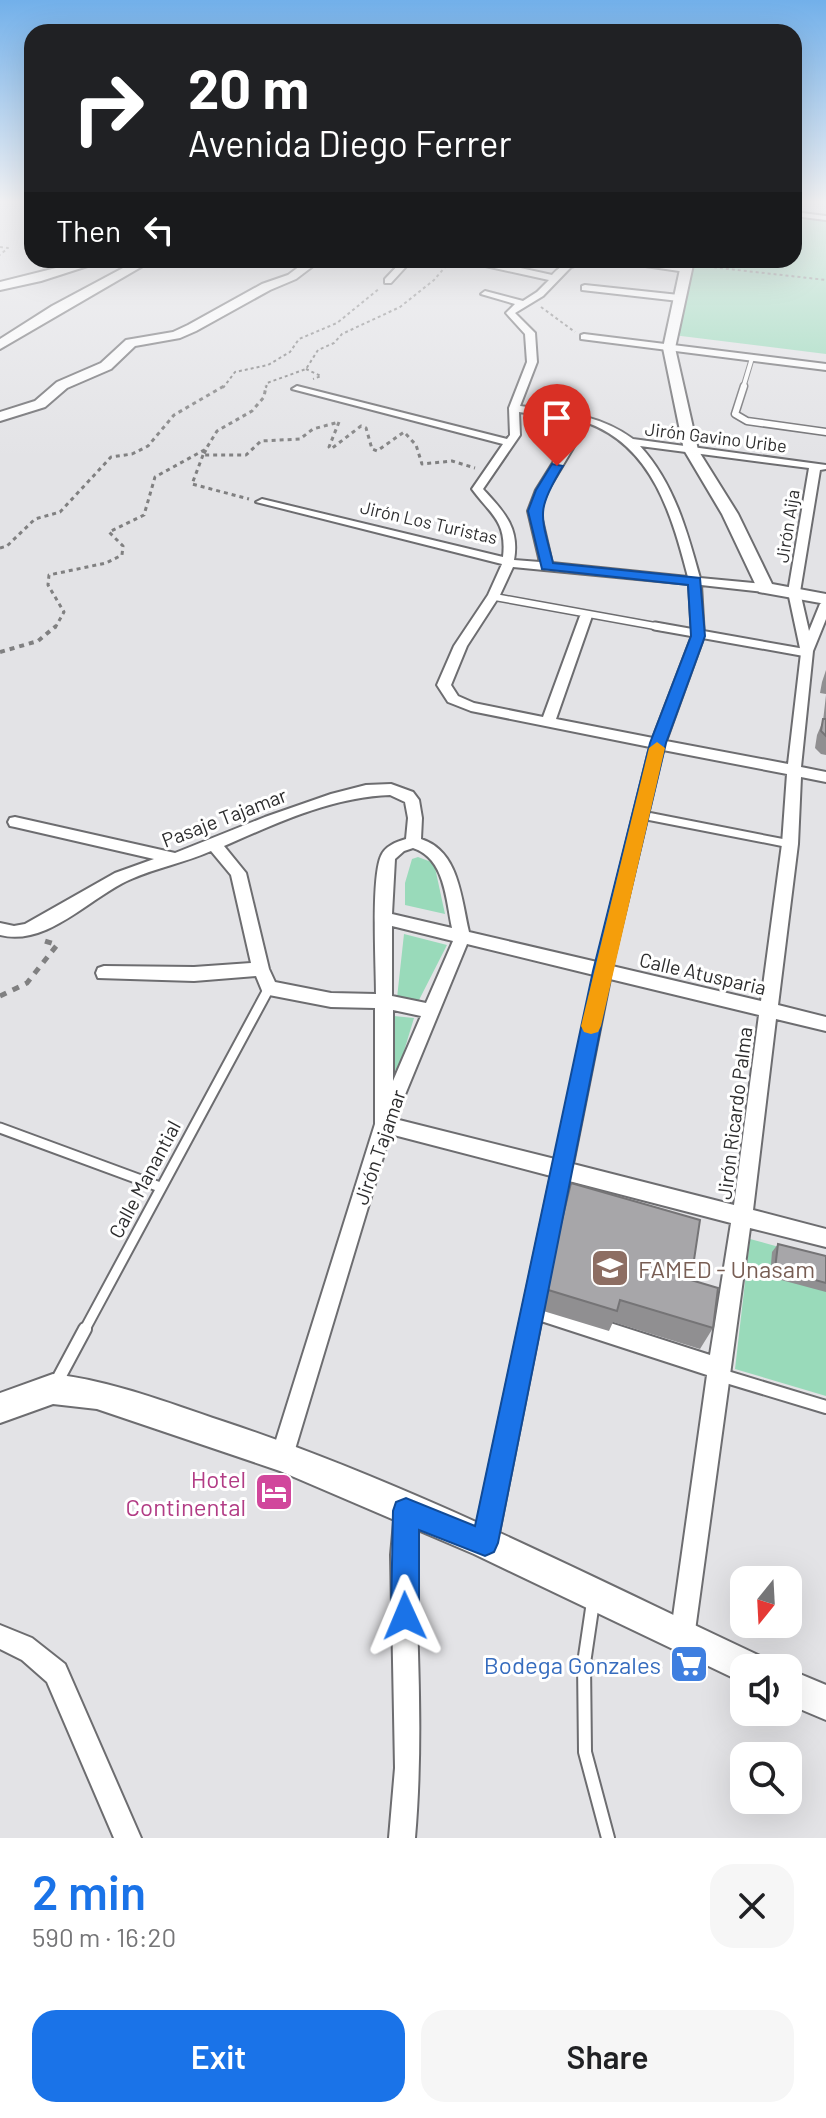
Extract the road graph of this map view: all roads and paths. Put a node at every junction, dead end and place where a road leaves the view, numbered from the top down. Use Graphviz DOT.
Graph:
graph roads {
  1 [pos="99,286"];
  2 [pos="269,286"];
  3 [pos="382,286"];
  4 [pos="425,286"];
  5 [pos="547,286"];
  6 [pos="684,286"];
  7 [pos="585,288"];
  8 [pos="485,294"];
  9 [pos="679,298"];
  10 [pos="525,302"];
  11 [pos="584,337"];
  12 [pos="0,345"];
  13 [pos="669,347"];
  14 [pos="752,358"];
  15 [pos="826,367"];
  16 [pos="297,389"];
  17 [pos="514,408"];
  18 [pos="0,417"];
  19 [pos="585,419"];
  20 [pos="826,432"];
  21 [pos="630,442"];
  22 [pos="510,443"];
  23 [pos="206,449"];
  24 [pos="691,450"];
  25 [pos="203,455"];
  26 [pos="821,467"];
  27 [pos="490,473"];
  28 [pos="262,502"];
  29 [pos="0,548"];
  30 [pos="511,563"];
  31 [pos="547,566"];
  32 [pos="695,581"];
  33 [pos="765,588"];
  34 [pos="794,592"];
  35 [pos="495,597"];
  36 [pos="826,602"];
  37 [pos="586,616"];
  38 [pos="698,636"];
  39 [pos="0,652"];
  40 [pos="807,653"];
  41 [pos="548,723"];
  42 [pos="658,743"];
  43 [pos="794,770"];
  44 [pos="826,777"];
  45 [pos="642,815"];
  46 [pos="15,822"];
  47 [pos="214,844"];
  48 [pos="790,844"];
  49 [pos="421,845"];
  50 [pos="174,858"];
  51 [pos="384,918"];
  52 [pos="0,929"];
  53 [pos="18,933"];
  54 [pos="462,938"];
  55 [pos="261,969"];
  56 [pos="603,971"];
  57 [pos="104,973"];
  58 [pos="269,988"];
  59 [pos="0,996"];
  60 [pos="383,1001"];
  61 [pos="431,1011"];
  62 [pos="769,1011"];
  63 [pos="826,1024"];
  64 [pos="384,1124"];
  65 [pos="0,1128"];
  66 [pos="561,1167"];
  67 [pos="160,1187"];
  68 [pos="742,1217"];
  69 [pos="826,1238"];
  70 [pos="532,1308"];
  71 [pos="718,1371"];
  72 [pos="53,1389"];
  73 [pos="826,1407"];
  74 [pos="0,1408"];
  75 [pos="282,1456"];
  76 [pos="406,1511"];
  77 [pos="485,1543"];
  78 [pos="594,1597"];
  79 [pos="0,1637"];
  80 [pos="682,1638"];
  81 [pos="730,1660"];
  82 [pos="802,1692"];
  83 [pos="826,1703"];
  84 [pos="128,1838"];
  85 [pos="402,1838"];
  86 [pos="608,1838"];
  1 -- 12 [label="street"];
  2 -- 18 [label="street"];
  3 -- 29 [label="path"];
  4 -- 23 [label="path"];
  5 -- 10 [label="street"];
  6 -- 9 [label="street"];
  7 -- 9 [label="street"];
  8 -- 10 [label="street"];
  9 -- 13 [label="street"];
  10 -- 11 [label="path"];
  10 -- 17 [label="street"];
  11 -- 13 [label="street"];
  13 -- 14 [label="street"];
  13 -- 24 [label="street"];
  14 -- 15 [label="street"];
  14 -- 20 [label="lane"];
  16 -- 22 [label="street"];
  17 -- 19 [label="street, Jirón Gavino Uribe"];
  17 -- 22 [label="street"];
  19 -- 21 [label="street, Jirón Gavino Uribe"];
  19 -- 31 [label="street"];
  21 -- 24 [label="street, Jirón Gavino Uribe"];
  21 -- 32 [label="street"];
  22 -- 27 [label="street"];
  23 -- 25 [label="path"];
  23 -- 39 [label="path"];
  24 -- 26 [label="street, Jirón Gavino Uribe"];
  24 -- 33 [label="street"];
  25 -- 27 [label="path"];
  25 -- 28 [label="path"];
  26 -- 34 [label="street, Jirón Aija"];
  27 -- 30 [label="street"];
  28 -- 30 [label="street, Jirón Los Turistas"];
  30 -- 31 [label="street, Jirón Los Turistas"];
  30 -- 35 [label="street"];
  31 -- 32 [label="street, Jirón Los Turistas"];
  32 -- 33 [label="street, Jirón Los Turistas"];
  32 -- 38 [label="street"];
  33 -- 34 [label="street, Jirón Los Turistas"];
  34 -- 36 [label="street, Jirón Los Turistas"];
  34 -- 40 [label="street, Jirón Ricardo Palma"];
  35 -- 37 [label="lane"];
  35 -- 41 [label="street"];
  36 -- 40 [label="street"];
  37 -- 38 [label="lane"];
  37 -- 41 [label="street"];
  38 -- 40 [label="lane"];
  38 -- 42 [label="street"];
  40 -- 43 [label="street, Jirón Ricardo Palma"];
  41 -- 42 [label="street"];
  42 -- 43 [label="street"];
  42 -- 45 [label="street"];
  43 -- 44 [label="street"];
  43 -- 48 [label="street, Jirón Ricardo Palma"];
  45 -- 48 [label="lane"];
  45 -- 56 [label="street"];
  46 -- 50 [label="street"];
  47 -- 49 [label="street, Pasaje Tajamar"];
  47 -- 50 [label="street, Pasaje Tajamar"];
  47 -- 55 [label="street"];
  48 -- 62 [label="street, Jirón Ricardo Palma"];
  49 -- 51 [label="street"];
  49 -- 54 [label="street"];
  50 -- 53 [label="street, Pasaje Tajamar"];
  51 -- 54 [label="street, Calle Atusparia"];
  51 -- 60 [label="street"];
  52 -- 53 [label="street"];
  53 -- 59 [label="path"];
  54 -- 56 [label="street, Calle Atusparia"];
  54 -- 61 [label="street, Jirón Tajamar"];
  55 -- 57 [label="street"];
  55 -- 58 [label="street"];
  56 -- 62 [label="street, Calle Atusparia"];
  56 -- 66 [label="street"];
  58 -- 60 [label="street"];
  58 -- 67 [label="lane, Calle Manantial"];
  60 -- 61 [label="street"];
  60 -- 64 [label="street"];
  61 -- 64 [label="street, Jirón Tajamar"];
  62 -- 63 [label="street, Calle Atusparia"];
  62 -- 68 [label="street, Jirón Ricardo Palma"];
  64 -- 66 [label="street"];
  64 -- 75 [label="street, Jirón Tajamar"];
  65 -- 67 [label="lane"];
  66 -- 68 [label="street"];
  66 -- 70 [label="street"];
  67 -- 72 [label="lane, Calle Manantial"];
  68 -- 69 [label="street"];
  68 -- 71 [label="street, Jirón Ricardo Palma"];
  70 -- 71 [label="street"];
  70 -- 77 [label="street"];
  71 -- 73 [label="lane"];
  71 -- 80 [label="street, Jirón Ricardo Palma"];
  72 -- 74 [label="street"];
  72 -- 75 [label="street"];
  75 -- 76 [label="street"];
  76 -- 77 [label="street"];
  76 -- 85 [label="street"];
  77 -- 78 [label="street"];
  78 -- 80 [label="street"];
  78 -- 86 [label="lane"];
  79 -- 84 [label="street"];
  80 -- 81 [label="street"];
  82 -- 83 [label="street"];
}
